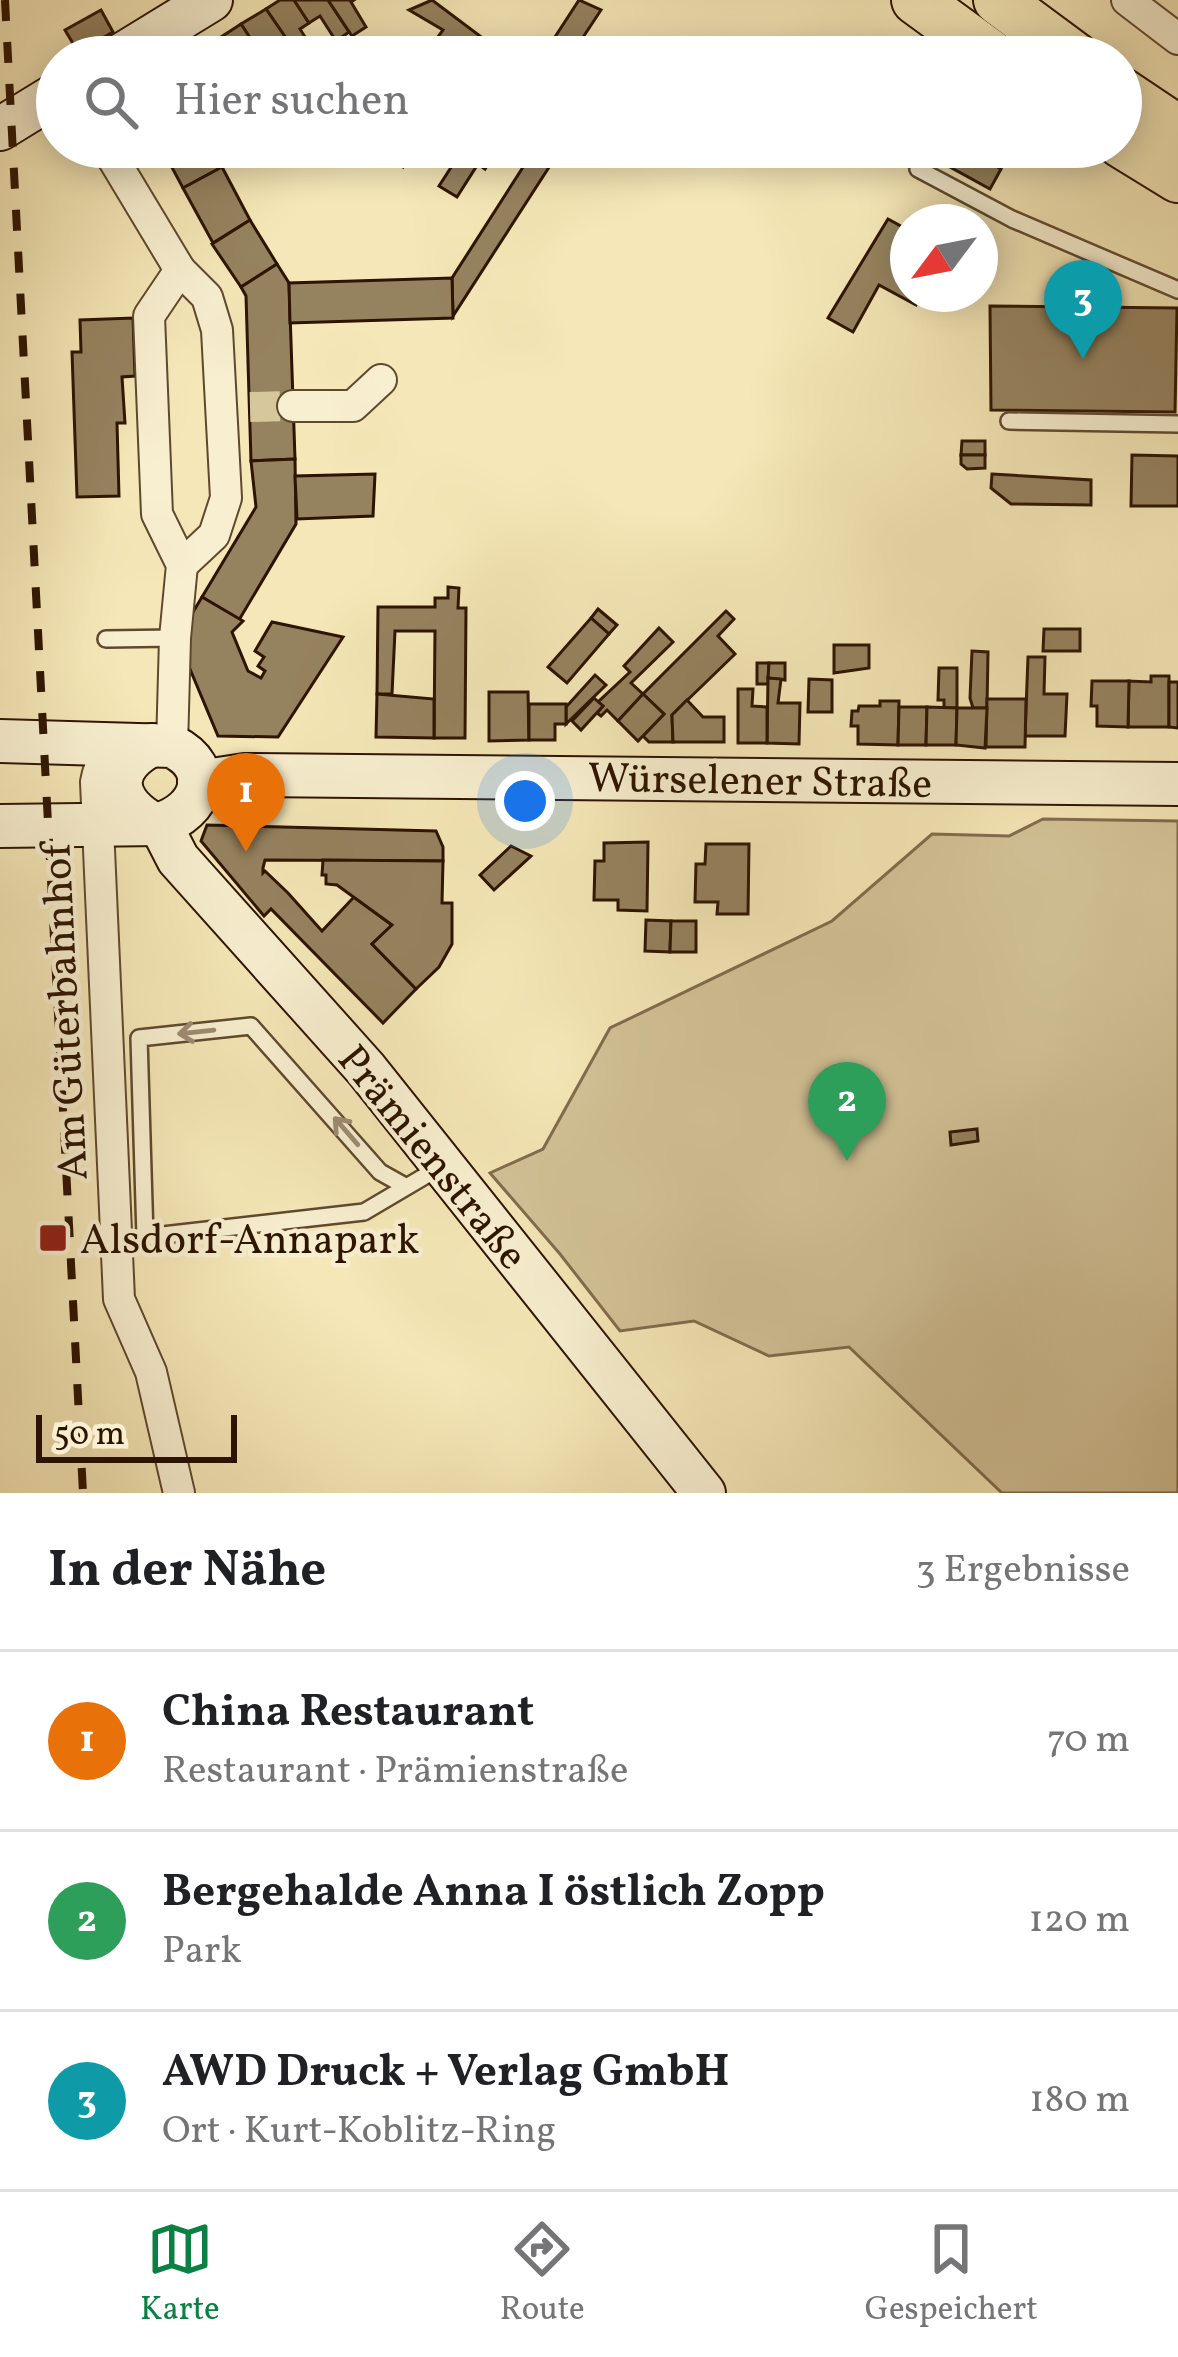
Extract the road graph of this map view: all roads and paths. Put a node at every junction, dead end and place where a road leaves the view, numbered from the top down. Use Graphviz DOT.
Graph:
graph roads {
  1 [pos="212,0"];
  2 [pos="916,0"];
  3 [pos="998,0"];
  4 [pos="1127,0"];
  5 [pos="153,36"];
  6 [pos="965,36"];
  7 [pos="1047,36"];
  8 [pos="1178,39"];
  9 [pos="1142,106"];
  10 [pos="36,107"];
  11 [pos="0,129"];
  12 [pos="1178,130"];
  13 [pos="1142,156"];
  14 [pos="119,168"];
  15 [pos="918,169"];
  16 [pos="1178,178"];
  17 [pos="180,270"];
  18 [pos="1178,290"];
  19 [pos="381,380"];
  20 [pos="293,406"];
  21 [pos="1010,421"];
  22 [pos="1178,424"];
  23 [pos="182,565"];
  24 [pos="106,639"];
  25 [pos="175,653"];
  26 [pos="0,741"];
  27 [pos="149,744"];
  28 [pos="199,782"];
  29 [pos="1178,784"];
  30 [pos="154,823"];
  31 [pos="96,825"];
  32 [pos="0,826"];
  33 [pos="445,1164"];
  34 [pos="405,1186"];
  35 [pos="179,1493"];
  36 [pos="704,1493"];
  1 -- 5 [label="main road"];
  2 -- 6 [label="main road"];
  3 -- 7 [label="main road"];
  4 -- 8 [label="street"];
  9 -- 12 [label="main road"];
  10 -- 11 [label="main road"];
  13 -- 16 [label="main road"];
  14 -- 17 [label="street"];
  15 -- 18 [label="lane"];
  17 -- 23 [label="street"];
  17 -- 23 [label="street"];
  19 -- 20 [label="street"];
  21 -- 22 [label="lane"];
  23 -- 25 [label="street"];
  24 -- 25 [label="lane"];
  25 -- 27 [label="street"];
  26 -- 27 [label="main road"];
  27 -- 28 [label="main road"];
  27 -- 30 [label="main road"];
  27 -- 31 [label="street, Am Güterbahnhof"];
  28 -- 29 [label="main road, Würselener Straße"];
  28 -- 30 [label="main road"];
  30 -- 31 [label="main road"];
  30 -- 33 [label="main road, Prämienstraße"];
  31 -- 32 [label="main road"];
  31 -- 35 [label="street, Am Güterbahnhof"];
  33 -- 34 [label="lane"];
  33 -- 36 [label="main road, Prämienstraße"];
  34 -- 34 [label="lane, one-way"];
}
